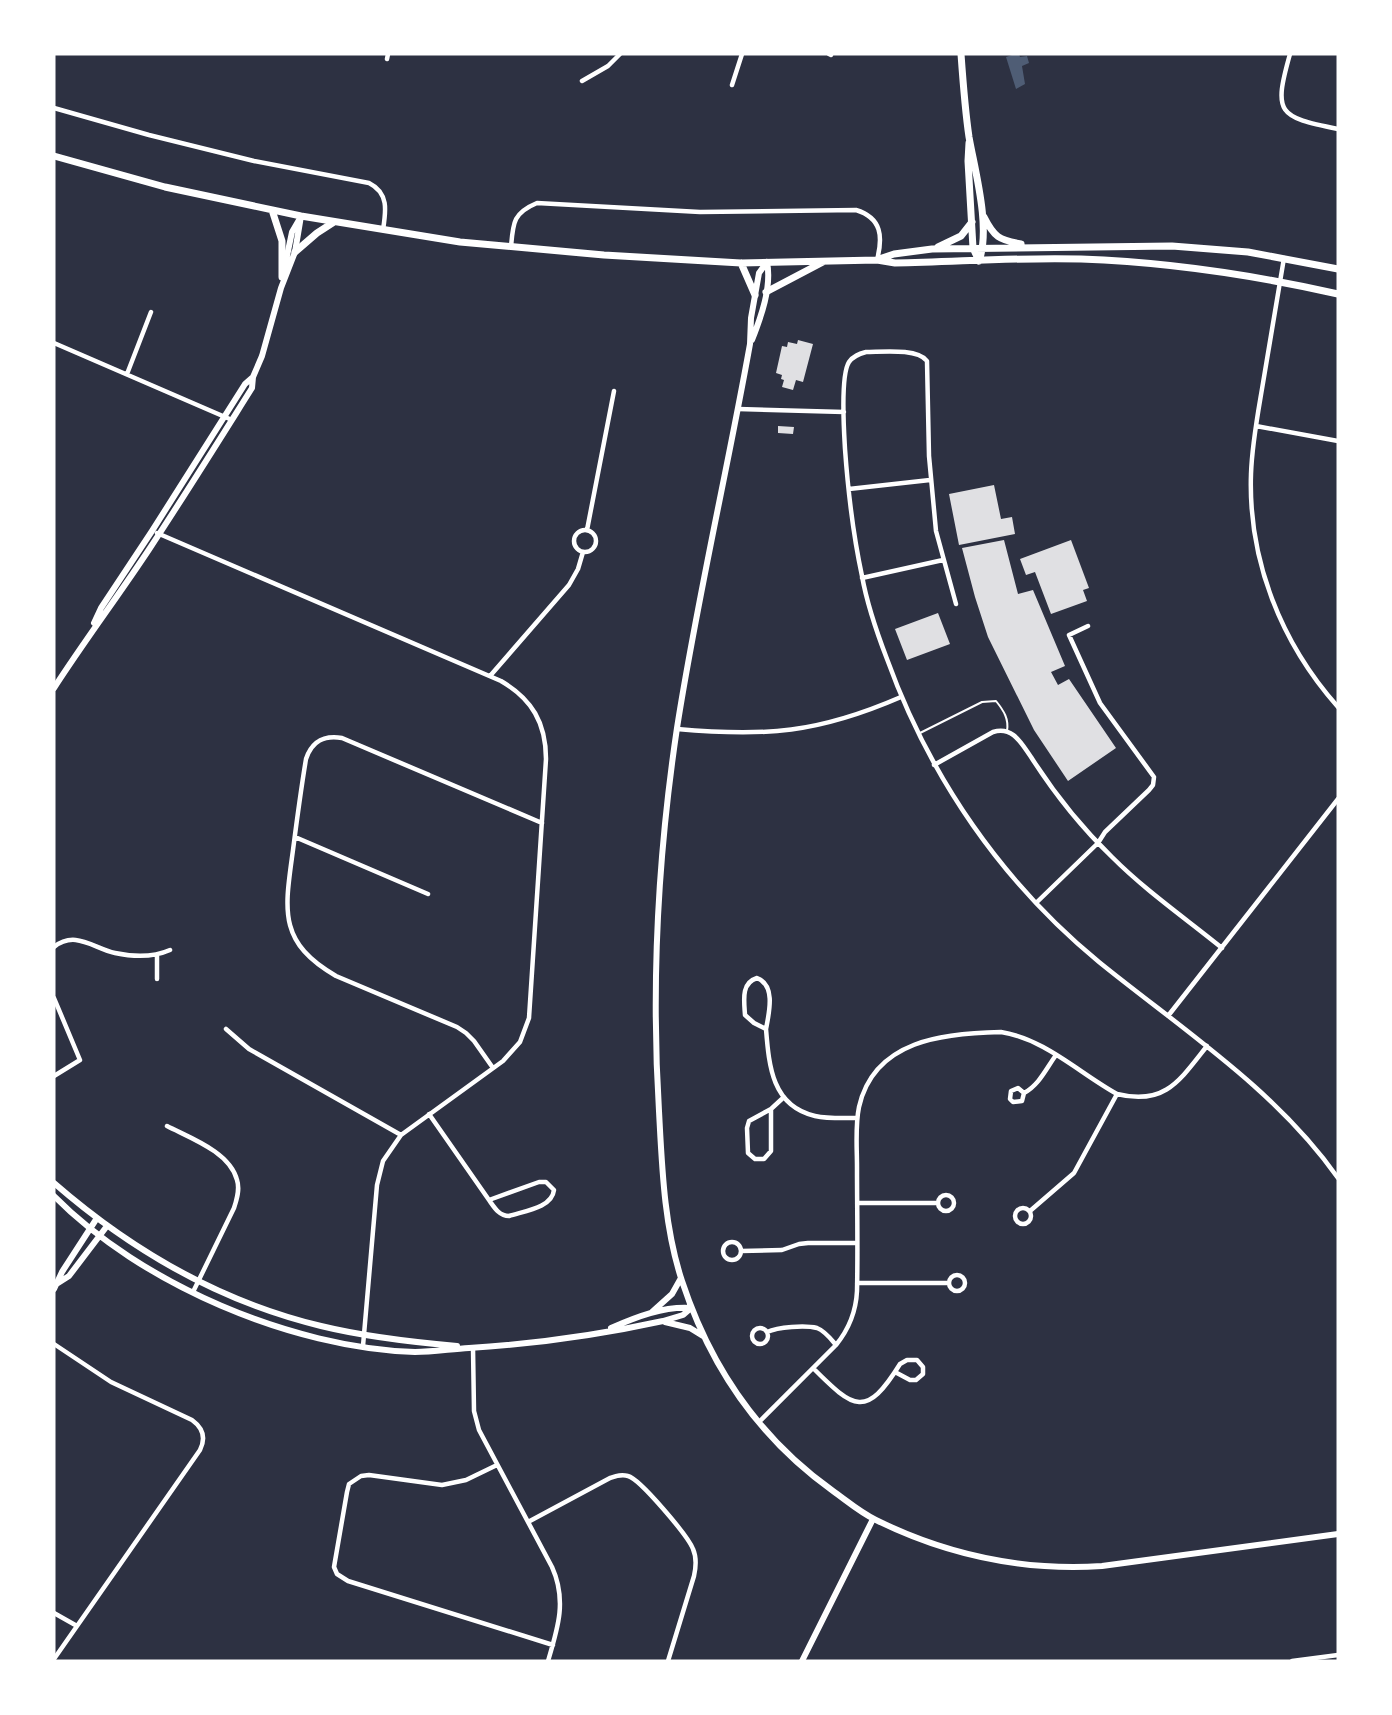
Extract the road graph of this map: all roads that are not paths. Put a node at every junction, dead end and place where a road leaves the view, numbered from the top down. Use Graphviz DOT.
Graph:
graph roads {
  1 [pos="620,54"];
  2 [pos="742,54"];
  3 [pos="961,54"];
  4 [pos="1290,54"];
  5 [pos="582,81"];
  6 [pos="732,85"];
  7 [pos="54,108"];
  8 [pos="1338,129"];
  9 [pos="969,138"];
  10 [pos="54,156"];
  11 [pos="272,210"];
  12 [pos="981,212"];
  13 [pos="301,216"];
  14 [pos="334,222"];
  15 [pos="972,222"];
  16 [pos="383,230"];
  17 [pos="511,247"];
  18 [pos="973,248"];
  19 [pos="984,248"];
  20 [pos="1060,248"];
  21 [pos="932,249"];
  22 [pos="295,252"];
  23 [pos="1284,258"];
  24 [pos="877,260"];
  25 [pos="825,261"];
  26 [pos="980,261"];
  27 [pos="767,262"];
  28 [pos="741,263"];
  29 [pos="1338,269"];
  30 [pos="282,277"];
  31 [pos="1280,281"];
  32 [pos="281,288"];
  33 [pos="766,292"];
  34 [pos="1338,294"];
  35 [pos="754,295"];
  36 [pos="151,312"];
  37 [pos="54,343"];
  38 [pos="750,344"];
  39 [pos="127,374"];
  40 [pos="252,377"];
  41 [pos="614,391"];
  42 [pos="738,409"];
  43 [pos="844,412"];
  44 [pos="224,417"];
  45 [pos="232,420"];
  46 [pos="1256,426"];
  47 [pos="1338,441"];
  48 [pos="200,455"];
  49 [pos="207,459"];
  50 [pos="930,480"];
  51 [pos="849,489"];
  52 [pos="587,530"];
  53 [pos="156,533"];
  54 [pos="583,552"];
  55 [pos="943,560"];
  56 [pos="862,578"];
  57 [pos="956,604"];
  58 [pos="1088,626"];
  59 [pos="490,676"];
  60 [pos="54,688"];
  61 [pos="901,697"];
  62 [pos="1338,707"];
  63 [pos="677,729"];
  64 [pos="1006,731"];
  65 [pos="918,734"];
  66 [pos="934,765"];
  67 [pos="1338,799"];
  68 [pos="542,823"];
  69 [pos="295,837"];
  70 [pos="1098,843"];
  71 [pos="428,894"];
  72 [pos="1036,903"];
  73 [pos="54,947"];
  74 [pos="1222,948"];
  75 [pos="170,950"];
  76 [pos="157,955"];
  77 [pos="157,979"];
  78 [pos="54,998"];
  79 [pos="1168,1016"];
  80 [pos="226,1029"];
  81 [pos="766,1029"];
  82 [pos="1207,1046"];
  83 [pos="1056,1055"];
  84 [pos="493,1068"];
  85 [pos="54,1076"];
  86 [pos="1024,1094"];
  87 [pos="1117,1094"];
  88 [pos="784,1097"];
  89 [pos="771,1109"];
  90 [pos="429,1114"];
  91 [pos="857,1118"];
  92 [pos="167,1126"];
  93 [pos="401,1135"];
  94 [pos="1338,1178"];
  95 [pos="54,1183"];
  96 [pos="54,1196"];
  97 [pos="489,1200"];
  98 [pos="857,1203"];
  99 [pos="938,1203"];
  100 [pos="1030,1211"];
  101 [pos="97,1218"];
  102 [pos="107,1226"];
  103 [pos="89,1228"];
  104 [pos="100,1236"];
  105 [pos="857,1243"];
  106 [pos="741,1251"];
  107 [pos="681,1278"];
  108 [pos="198,1282"];
  109 [pos="857,1283"];
  110 [pos="949,1283"];
  111 [pos="56,1286"];
  112 [pos="193,1292"];
  113 [pos="691,1308"];
  114 [pos="650,1314"];
  115 [pos="663,1321"];
  116 [pos="606,1330"];
  117 [pos="767,1332"];
  118 [pos="364,1334"];
  119 [pos="703,1336"];
  120 [pos="54,1344"];
  121 [pos="836,1345"];
  122 [pos="363,1346"];
  123 [pos="473,1348"];
  124 [pos="813,1368"];
  125 [pos="895,1372"];
  126 [pos="759,1422"];
  127 [pos="497,1465"];
  128 [pos="873,1519"];
  129 [pos="528,1522"];
  130 [pos="1338,1534"];
  131 [pos="54,1613"];
  132 [pos="77,1626"];
  133 [pos="553,1645"];
  134 [pos="1338,1655"];
  135 [pos="54,1659"];
  136 [pos="548,1661"];
  137 [pos="668,1661"];
  138 [pos="801,1661"];
  139 [pos="1292,1661"];
  1 -- 5 [label="street"];
  2 -- 6 [label="street"];
  3 -- 9 [label="main road"];
  4 -- 8 [label="street"];
  7 -- 16 [label="street"];
  9 -- 12 [label="main road"];
  9 -- 15 [label="main road"];
  10 -- 11 [label="main road"];
  11 -- 13 [label="main road"];
  11 -- 30 [label="main road"];
  12 -- 19 [label="main road"];
  12 -- 20 [label="main road"];
  13 -- 14 [label="main road"];
  13 -- 22 [label="street"];
  13 -- 30 [label="street"];
  14 -- 16 [label="main road"];
  14 -- 22 [label="main road"];
  15 -- 18 [label="main road"];
  15 -- 21 [label="main road"];
  16 -- 17 [label="main road"];
  17 -- 24 [label="street"];
  17 -- 28 [label="main road"];
  18 -- 19 [label="main road"];
  18 -- 21 [label="main road"];
  18 -- 26 [label="main road"];
  19 -- 20 [label="main road"];
  19 -- 26 [label="main road"];
  20 -- 23 [label="main road"];
  21 -- 24 [label="main road"];
  22 -- 32 [label="street"];
  23 -- 29 [label="main road"];
  23 -- 31 [label="street"];
  24 -- 25 [label="main road"];
  24 -- 26 [label="main road"];
  25 -- 27 [label="main road"];
  25 -- 33 [label="main road"];
  26 -- 31 [label="main road"];
  27 -- 28 [label="main road"];
  27 -- 33 [label="street"];
  27 -- 35 [label="street"];
  28 -- 35 [label="main road"];
  30 -- 32 [label="street"];
  31 -- 34 [label="main road"];
  31 -- 46 [label="street"];
  32 -- 40 [label="street"];
  33 -- 38 [label="street"];
  35 -- 38 [label="street"];
  36 -- 39 [label="street"];
  37 -- 39 [label="street"];
  38 -- 42 [label="street"];
  39 -- 44 [label="street"];
  40 -- 44 [label="street"];
  40 -- 45 [label="street"];
  41 -- 52 [label="street"];
  42 -- 43 [label="street"];
  42 -- 63 [label="street"];
  43 -- 50 [label="street"];
  43 -- 51 [label="street"];
  44 -- 45 [label="street"];
  44 -- 48 [label="street"];
  45 -- 49 [label="street"];
  46 -- 47 [label="street"];
  46 -- 62 [label="street"];
  48 -- 49 [label="street"];
  48 -- 53 [label="street"];
  49 -- 53 [label="street"];
  50 -- 51 [label="street"];
  50 -- 55 [label="street"];
  51 -- 56 [label="street"];
  52 -- 54 [label="street"];
  52 -- 54 [label="street"];
  53 -- 59 [label="street"];
  53 -- 60 [label="street"];
  54 -- 59 [label="street"];
  55 -- 56 [label="street"];
  55 -- 57 [label="street"];
  56 -- 61 [label="street"];
  58 -- 70 [label="street"];
  59 -- 68 [label="street"];
  61 -- 63 [label="street"];
  61 -- 65 [label="street"];
  63 -- 107 [label="street"];
  64 -- 65 [label="lane"];
  64 -- 66 [label="street"];
  64 -- 70 [label="street"];
  65 -- 66 [label="street"];
  66 -- 72 [label="street"];
  67 -- 74 [label="street"];
  68 -- 69 [label="street"];
  68 -- 84 [label="street"];
  69 -- 71 [label="street"];
  69 -- 84 [label="street"];
  70 -- 72 [label="street"];
  70 -- 74 [label="street"];
  72 -- 79 [label="street"];
  73 -- 76 [label="street"];
  74 -- 79 [label="street"];
  75 -- 76 [label="street"];
  76 -- 77 [label="street"];
  78 -- 85 [label="street"];
  79 -- 82 [label="street"];
  80 -- 93 [label="street"];
  81 -- 81 [label="street"];
  81 -- 88 [label="street"];
  82 -- 87 [label="street"];
  82 -- 94 [label="street"];
  83 -- 86 [label="street"];
  83 -- 87 [label="street"];
  83 -- 91 [label="street"];
  84 -- 90 [label="street"];
  87 -- 100 [label="street"];
  88 -- 89 [label="street"];
  88 -- 91 [label="street"];
  89 -- 89 [label="street"];
  90 -- 93 [label="street"];
  90 -- 97 [label="street"];
  91 -- 98 [label="street"];
  92 -- 108 [label="street"];
  93 -- 118 [label="street"];
  95 -- 101 [label="street"];
  96 -- 103 [label="street"];
  97 -- 97 [label="street"];
  98 -- 99 [label="street"];
  98 -- 105 [label="street"];
  101 -- 102 [label="street"];
  101 -- 103 [label="street"];
  102 -- 104 [label="street"];
  102 -- 108 [label="street"];
  103 -- 104 [label="street"];
  103 -- 111 [label="street"];
  104 -- 111 [label="street"];
  104 -- 112 [label="street"];
  105 -- 106 [label="street"];
  105 -- 109 [label="street"];
  107 -- 113 [label="street"];
  107 -- 114 [label="street"];
  108 -- 112 [label="street"];
  108 -- 118 [label="street"];
  109 -- 110 [label="street"];
  109 -- 121 [label="street"];
  112 -- 122 [label="street"];
  113 -- 114 [label="street"];
  113 -- 115 [label="street"];
  113 -- 119 [label="street"];
  114 -- 116 [label="street"];
  115 -- 116 [label="street"];
  115 -- 119 [label="street"];
  116 -- 123 [label="street"];
  117 -- 121 [label="street"];
  118 -- 122 [label="street"];
  118 -- 123 [label="street"];
  119 -- 126 [label="street"];
  120 -- 132 [label="street"];
  121 -- 124 [label="street"];
  122 -- 123 [label="street"];
  123 -- 127 [label="street"];
  124 -- 125 [label="street"];
  124 -- 126 [label="street"];
  125 -- 125 [label="street"];
  126 -- 128 [label="street"];
  127 -- 129 [label="street"];
  127 -- 133 [label="street"];
  128 -- 130 [label="street"];
  128 -- 138 [label="street"];
  129 -- 133 [label="street"];
  129 -- 137 [label="street"];
  131 -- 132 [label="street"];
  132 -- 135 [label="street"];
  133 -- 136 [label="street"];
  134 -- 139 [label="street"];
}
